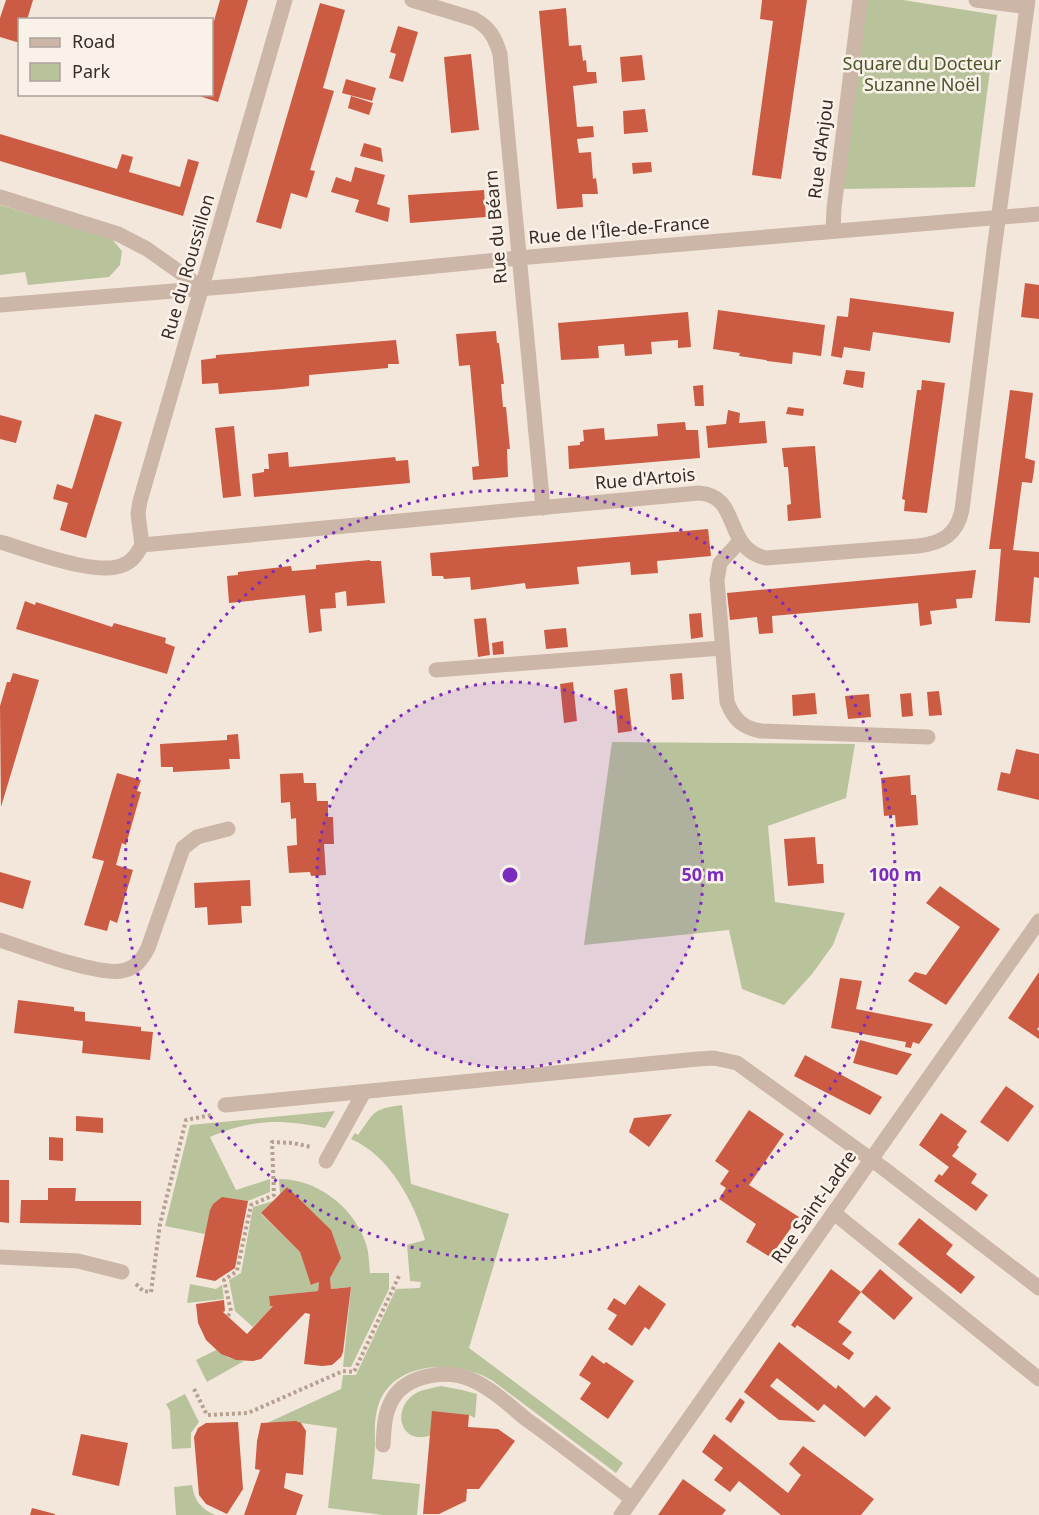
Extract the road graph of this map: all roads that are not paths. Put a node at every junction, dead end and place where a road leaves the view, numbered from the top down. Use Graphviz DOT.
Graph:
graph roads {
  1 [pos="285,0"];
  2 [pos="412,0"];
  3 [pos="860,0"];
  4 [pos="976,0"];
  5 [pos="1027,4"];
  6 [pos="0,197"];
  7 [pos="1039,214"];
  8 [pos="998,218"];
  9 [pos="832,231"];
  10 [pos="518,258"];
  11 [pos="202,288"];
  12 [pos="0,305"];
  13 [pos="543,508"];
  14 [pos="740,541"];
  15 [pos="1,544"];
  16 [pos="142,545"];
  17 [pos="722,648"];
  18 [pos="436,670"];
  19 [pos="928,737"];
  20 [pos="228,829"];
  21 [pos="1039,921"];
  22 [pos="0,940"];
  23 [pos="364,1092"];
  24 [pos="225,1105"];
  25 [pos="871,1159"];
  26 [pos="326,1161"];
  27 [pos="834,1214"];
  28 [pos="0,1257"];
  29 [pos="122,1272"];
  30 [pos="1039,1288"];
  31 [pos="1039,1379"];
  32 [pos="383,1445"];
  33 [pos="632,1499"];
  34 [pos="621,1515"];
  1 -- 11 [label="street, Rue du Roussillon"];
  2 -- 10 [label="street, Rue du Béarn"];
  3 -- 9 [label="street, Rue d'Anjou"];
  4 -- 5 [label="street"];
  5 -- 8 [label="street"];
  6 -- 11 [label="street"];
  7 -- 8 [label="street, Rue de l'Île-de-France"];
  8 -- 9 [label="street, Rue de l'Île-de-France"];
  8 -- 14 [label="street"];
  9 -- 10 [label="street, Rue de l'Île-de-France"];
  10 -- 11 [label="street, Rue de l'Île-de-France"];
  10 -- 13 [label="street, Rue du Béarn"];
  11 -- 12 [label="street, Rue de l'Île-de-France"];
  11 -- 16 [label="street, Rue du Roussillon"];
  13 -- 14 [label="street, Rue d'Artois"];
  13 -- 16 [label="street, Rue d'Artois"];
  14 -- 17 [label="street"];
  15 -- 16 [label="street"];
  17 -- 18 [label="street"];
  17 -- 19 [label="street"];
  20 -- 22 [label="street"];
  21 -- 25 [label="street, Rue Saint-Ladre"];
  23 -- 24 [label="street"];
  23 -- 25 [label="street"];
  23 -- 26 [label="street"];
  25 -- 27 [label="street, Rue Saint-Ladre"];
  25 -- 30 [label="street"];
  27 -- 31 [label="street"];
  27 -- 33 [label="street, Rue Saint-Ladre"];
  28 -- 29 [label="street"];
  32 -- 33 [label="street"];
  33 -- 34 [label="street, Rue Saint-Ladre"];
}
